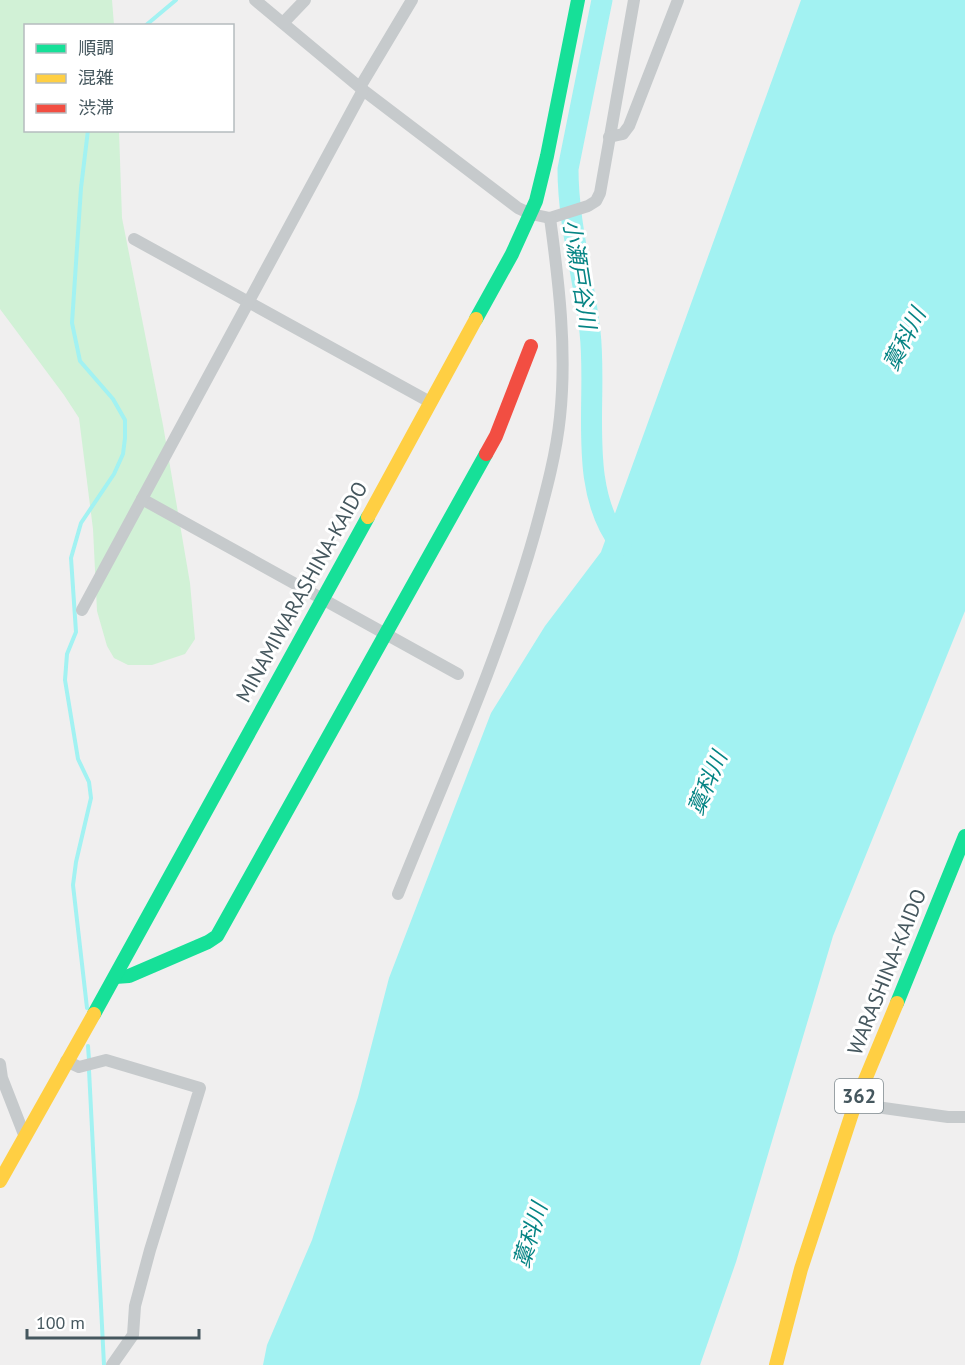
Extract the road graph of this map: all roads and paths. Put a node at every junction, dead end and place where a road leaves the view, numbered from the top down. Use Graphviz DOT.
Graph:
graph roads {
  1 [pos="255,0"];
  2 [pos="305,0"];
  3 [pos="412,0"];
  4 [pos="578,0"];
  5 [pos="634,0"];
  6 [pos="678,0"];
  7 [pos="283,23"];
  8 [pos="362,88"];
  9 [pos="609,137"];
  10 [pos="531,214"];
  11 [pos="550,218"];
  12 [pos="134,240"];
  13 [pos="249,301"];
  14 [pos="531,346"];
  15 [pos="430,402"];
  16 [pos="142,499"];
  17 [pos="322,599"];
  18 [pos="82,610"];
  19 [pos="387,635"];
  20 [pos="458,674"];
  21 [pos="965,836"];
  22 [pos="398,894"];
  23 [pos="115,977"];
  24 [pos="66,1061"];
  25 [pos="0,1064"];
  26 [pos="855,1104"];
  27 [pos="965,1118"];
  28 [pos="25,1137"];
  29 [pos="0,1181"];
  30 [pos="112,1365"];
  31 [pos="776,1365"];
  1 -- 7 [label="street"];
  2 -- 7 [label="street"];
  3 -- 8 [label="street"];
  4 -- 10 [label="main road, MINAMIWARASHINA-KAIDO"];
  5 -- 9 [label="street"];
  6 -- 9 [label="street"];
  7 -- 8 [label="street"];
  8 -- 10 [label="street"];
  8 -- 13 [label="street"];
  9 -- 11 [label="street"];
  10 -- 11 [label="street"];
  10 -- 15 [label="main road, MINAMIWARASHINA-KAIDO"];
  11 -- 22 [label="street"];
  12 -- 13 [label="street"];
  13 -- 15 [label="street"];
  13 -- 16 [label="street"];
  14 -- 19 [label="main road"];
  15 -- 17 [label="main road, MINAMIWARASHINA-KAIDO"];
  16 -- 17 [label="street"];
  16 -- 18 [label="street"];
  17 -- 19 [label="street"];
  17 -- 23 [label="main road, MINAMIWARASHINA-KAIDO"];
  19 -- 20 [label="street"];
  19 -- 23 [label="main road"];
  21 -- 26 [label="main road, WARASHINA-KAIDO / 362"];
  23 -- 24 [label="main road, MINAMIWARASHINA-KAIDO"];
  24 -- 28 [label="main road, MINAMIWARASHINA-KAIDO"];
  24 -- 30 [label="street"];
  25 -- 28 [label="street"];
  26 -- 27 [label="street"];
  26 -- 31 [label="main road, WARASHINA-KAIDO / 362"];
  28 -- 29 [label="main road, MINAMIWARASHINA-KAIDO"];
}
